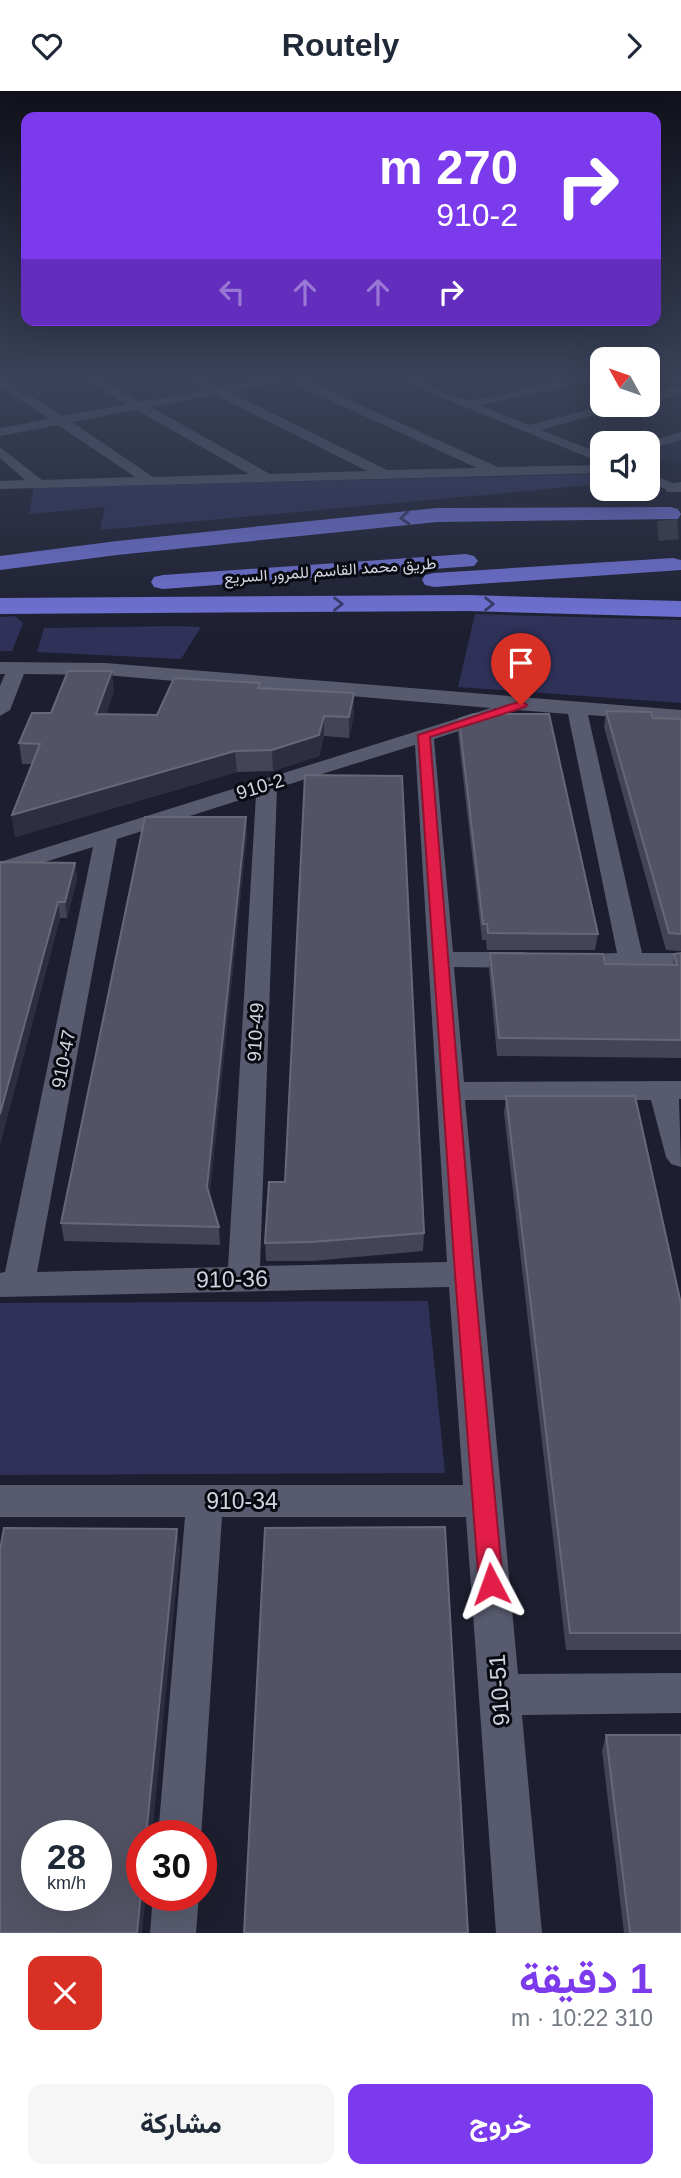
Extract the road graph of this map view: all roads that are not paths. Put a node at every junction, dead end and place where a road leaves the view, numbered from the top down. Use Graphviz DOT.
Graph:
graph roads {
  1 [pos="14,463"];
  2 [pos="124,463"];
  3 [pos="241,463"];
  4 [pos="363,463"];
  5 [pos="478,463"];
  6 [pos="576,463"];
  7 [pos="498,472"];
  8 [pos="387,475"];
  9 [pos="267,478"];
  10 [pos="150,481"];
  11 [pos="38,484"];
  12 [pos="0,485"];
  13 [pos="590,493"];
  14 [pos="437,515"];
  15 [pos="534,537"];
  16 [pos="671,539"];
  17 [pos="479,540"];
  18 [pos="0,563"];
  19 [pos="2,602"];
  20 [pos="681,609"];
  21 [pos="8,668"];
  22 [pos="521,705"];
  23 [pos="576,709"];
  24 [pos="0,710"];
  25 [pos="681,716"];
  26 [pos="424,735"];
  27 [pos="267,784"];
  28 [pos="107,834"];
  29 [pos="0,869"];
  30 [pos="442,960"];
  31 [pos="631,960"];
  32 [pos="681,961"];
  33 [pos="671,1090"];
  34 [pos="452,1091"];
  35 [pos="681,1157"];
  36 [pos="464,1274"];
  37 [pos="243,1279"];
  38 [pos="10,1285"];
  39 [pos="0,1501"];
  40 [pos="205,1501"];
  41 [pos="485,1501"];
  42 [pos="681,1693"];
  43 [pos="499,1695"];
  44 [pos="181,1820"];
  45 [pos="175,1911"];
  46 [pos="173,1933"];
  47 [pos="519,1933"];
  1 -- 11 [label="street"];
  2 -- 10 [label="street"];
  3 -- 9 [label="street"];
  4 -- 8 [label="street"];
  5 -- 7 [label="street"];
  6 -- 7 [label="street"];
  7 -- 8 [label="street"];
  8 -- 9 [label="street"];
  9 -- 10 [label="street"];
  10 -- 11 [label="street"];
  11 -- 12 [label="street"];
  13 -- 14 [label="highway"];
  14 -- 16 [label="highway"];
  14 -- 18 [label="highway, one-way"];
  15 -- 16 [label="highway"];
  16 -- 19 [label="highway"];
  17 -- 18 [label="highway, طريق محمد القاسم للمرور السريع"];
  19 -- 20 [label="highway, one-way"];
  21 -- 22 [label="street"];
  21 -- 24 [label="street"];
  22 -- 23 [label="street"];
  22 -- 26 [label="street, 910-2"];
  23 -- 25 [label="street"];
  23 -- 31 [label="street"];
  26 -- 27 [label="street, 910-2"];
  26 -- 30 [label="street, 910-51"];
  27 -- 28 [label="street, 910-2"];
  27 -- 37 [label="street, 910-49"];
  28 -- 29 [label="street, 910-2"];
  28 -- 38 [label="street, 910-47"];
  30 -- 31 [label="street"];
  30 -- 34 [label="street, 910-51"];
  31 -- 32 [label="street"];
  33 -- 34 [label="street"];
  33 -- 35 [label="street"];
  34 -- 36 [label="street, 910-51"];
  36 -- 37 [label="street, 910-36"];
  36 -- 41 [label="street, 910-51"];
  37 -- 38 [label="street, 910-36"];
  39 -- 40 [label="street, 910-34"];
  40 -- 41 [label="street, 910-34"];
  40 -- 44 [label="street"];
  41 -- 43 [label="street, 910-51"];
  42 -- 43 [label="street"];
  43 -- 47 [label="street, 910-51"];
  45 -- 46 [label="street"];
}
